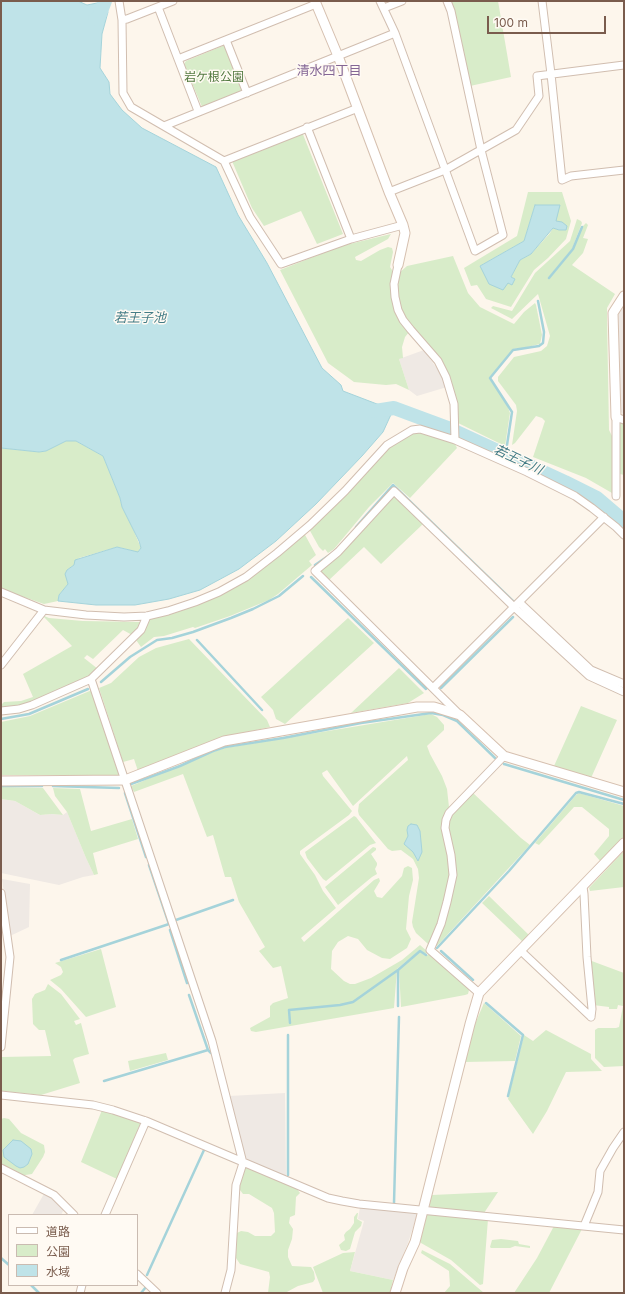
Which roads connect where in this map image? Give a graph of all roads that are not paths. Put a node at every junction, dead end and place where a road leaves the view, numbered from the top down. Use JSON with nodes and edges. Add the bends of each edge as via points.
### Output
{"nodes":[{"id":1,"x":119,"y":1,"type":"edge"},
{"id":2,"x":173,"y":1,"type":"edge"},
{"id":3,"x":380,"y":1,"type":"edge"},
{"id":4,"x":402,"y":1,"type":"edge"},
{"id":5,"x":447,"y":1,"type":"edge"},
{"id":6,"x":542,"y":1,"type":"edge"},
{"id":7,"x":316,"y":2,"type":"edge"},
{"id":8,"x":158,"y":7,"type":"junction"},
{"id":9,"x":384,"y":8,"type":"junction"},
{"id":10,"x":122,"y":20,"type":"junction"},
{"id":11,"x":395,"y":33,"type":"junction"},
{"id":12,"x":226,"y":40,"type":"junction"},
{"id":13,"x":338,"y":56,"type":"junction"},
{"id":14,"x":178,"y":59,"type":"junction"},
{"id":15,"x":624,"y":65,"type":"edge"},
{"id":16,"x":551,"y":74,"type":"junction"},
{"id":17,"x":247,"y":93,"type":"junction"},
{"id":18,"x":358,"y":108,"type":"junction"},
{"id":19,"x":198,"y":111,"type":"junction"},
{"id":20,"x":164,"y":126,"type":"junction"},
{"id":21,"x":307,"y":127,"type":"junction"},
{"id":22,"x":481,"y":150,"type":"junction"},
{"id":23,"x":224,"y":161,"type":"junction"},
{"id":24,"x":445,"y":170,"type":"junction"},
{"id":25,"x":624,"y":170,"type":"edge"},
{"id":26,"x":389,"y":192,"type":"junction"},
{"id":27,"x":403,"y":225,"type":"junction"},
{"id":28,"x":351,"y":239,"type":"junction"},
{"id":29,"x":398,"y":266,"type":"joint"},
{"id":30,"x":624,"y":296,"type":"edge"},
{"id":31,"x":620,"y":418,"type":"edge"},
{"id":32,"x":455,"y":440,"type":"junction"},
{"id":33,"x":616,"y":475,"type":"junction"},
{"id":34,"x":624,"y":478,"type":"edge"},
{"id":35,"x":616,"y":496,"type":"dead end"},
{"id":36,"x":604,"y":517,"type":"junction"},
{"id":37,"x":624,"y":535,"type":"edge"},
{"id":38,"x":1,"y":592,"type":"edge"},
{"id":39,"x":517,"y":605,"type":"junction"},
{"id":40,"x":44,"y":610,"type":"junction"},
{"id":41,"x":147,"y":616,"type":"junction"},
{"id":42,"x":1,"y":664,"type":"edge"},
{"id":43,"x":91,"y":679,"type":"junction"},
{"id":44,"x":624,"y":684,"type":"edge"},
{"id":45,"x":433,"y":688,"type":"junction"},
{"id":46,"x":624,"y":692,"type":"edge"},
{"id":47,"x":1,"y":711,"type":"edge"},
{"id":48,"x":460,"y":715,"type":"junction"},
{"id":49,"x":504,"y":756,"type":"junction"},
{"id":50,"x":125,"y":780,"type":"junction"},
{"id":51,"x":1,"y":781,"type":"edge"},
{"id":52,"x":624,"y":792,"type":"edge"},
{"id":53,"x":624,"y":843,"type":"edge"},
{"id":54,"x":583,"y":887,"type":"junction"},
{"id":55,"x":1,"y":893,"type":"edge"},
{"id":56,"x":521,"y":951,"type":"junction"},
{"id":57,"x":479,"y":994,"type":"junction"},
{"id":58,"x":1,"y":1046,"type":"edge"},
{"id":59,"x":1,"y":1095,"type":"edge"},
{"id":60,"x":146,"y":1121,"type":"junction"},
{"id":61,"x":624,"y":1132,"type":"edge"},
{"id":62,"x":244,"y":1163,"type":"junction"},
{"id":63,"x":1,"y":1168,"type":"edge"},
{"id":64,"x":423,"y":1210,"type":"junction"},
{"id":65,"x":73,"y":1214,"type":"edge"},
{"id":66,"x":104,"y":1214,"type":"edge"},
{"id":67,"x":584,"y":1226,"type":"junction"},
{"id":68,"x":624,"y":1230,"type":"edge"},
{"id":69,"x":138,"y":1275,"type":"edge"},
{"id":70,"x":158,"y":1293,"type":"edge"},
{"id":71,"x":225,"y":1293,"type":"edge"},
{"id":72,"x":395,"y":1293,"type":"edge"}],
"edges":[{"from":1,"to":10,"type":"street"},
{"from":2,"to":8,"type":"street"},
{"from":3,"to":9,"type":"street"},
{"from":4,"to":9,"type":"street"},
{"from":5,"to":22,"type":"street"},
{"from":6,"to":16,"type":"street"},
{"from":7,"to":12,"type":"street"},
{"from":7,"to":13,"type":"street"},
{"from":8,"to":10,"type":"street","via":[[128,20]]},
{"from":8,"to":14,"type":"street"},
{"from":9,"to":11,"type":"street"},
{"from":10,"to":20,"type":"street","via":[[123,93],[131,106]]},
{"from":11,"to":13,"type":"street"},
{"from":11,"to":24,"type":"street"},
{"from":12,"to":14,"type":"street"},
{"from":12,"to":17,"type":"street"},
{"from":13,"to":17,"type":"street"},
{"from":13,"to":18,"type":"street"},
{"from":14,"to":19,"type":"street"},
{"from":15,"to":16,"type":"street"},
{"from":16,"to":22,"type":"street","via":[[537,76],[538,96],[516,130]]},
{"from":16,"to":25,"type":"street","via":[[562,180],[571,176]]},
{"from":17,"to":19,"type":"street"},
{"from":18,"to":21,"type":"street"},
{"from":18,"to":26,"type":"street"},
{"from":19,"to":20,"type":"street"},
{"from":20,"to":23,"type":"street"},
{"from":21,"to":23,"type":"street"},
{"from":21,"to":28,"type":"street"},
{"from":22,"to":24,"type":"street"},
{"from":22,"to":24,"type":"street","via":[[503,235],[475,251]]},
{"from":23,"to":28,"type":"street","via":[[250,217],[281,264]]},
{"from":24,"to":26,"type":"street"},
{"from":26,"to":27,"type":"street"},
{"from":27,"to":28,"type":"street"},
{"from":27,"to":29,"type":"street","via":[[405,233]]},
{"from":29,"to":32,"type":"street","via":[[394,284],[398,310],[403,320],[438,361],[446,377],[454,404]]},
{"from":30,"to":31,"type":"street","via":[[613,313]]},
{"from":31,"to":33,"type":"street"},
{"from":32,"to":36,"type":"street","via":[[575,496]]},
{"from":32,"to":41,"type":"street","via":[[420,429],[405,433],[387,445],[310,525],[246,577],[195,602]]},
{"from":33,"to":34,"type":"street"},
{"from":33,"to":35,"type":"street"},
{"from":36,"to":37,"type":"street"},
{"from":36,"to":39,"type":"street"},
{"from":38,"to":40,"type":"street"},
{"from":39,"to":44,"type":"street","via":[[591,670]]},
{"from":39,"to":45,"type":"street"},
{"from":39,"to":45,"type":"street","via":[[394,491],[338,552],[315,571]]},
{"from":39,"to":46,"type":"street","via":[[589,676]]},
{"from":40,"to":41,"type":"street","via":[[86,615]]},
{"from":40,"to":42,"type":"street"},
{"from":41,"to":43,"type":"street","via":[[141,630]]},
{"from":43,"to":47,"type":"street","via":[[32,705]]},
{"from":43,"to":50,"type":"street"},
{"from":45,"to":48,"type":"street"},
{"from":48,"to":49,"type":"street"},
{"from":48,"to":50,"type":"street","via":[[434,708],[417,707],[224,741]]},
{"from":49,"to":52,"type":"street"},
{"from":49,"to":57,"type":"street","via":[[449,813],[446,820],[445,828],[453,875],[443,917],[430,950]]},
{"from":50,"to":51,"type":"street"},
{"from":50,"to":62,"type":"street","via":[[212,1041]]},
{"from":53,"to":54,"type":"street"},
{"from":54,"to":56,"type":"street"},
{"from":54,"to":56,"type":"street","via":[[591,1017]]},
{"from":55,"to":58,"type":"street","via":[[10,957]]},
{"from":56,"to":57,"type":"street"},
{"from":57,"to":64,"type":"street"},
{"from":59,"to":60,"type":"street","via":[[93,1105]]},
{"from":60,"to":62,"type":"street"},
{"from":60,"to":66,"type":"street"},
{"from":61,"to":67,"type":"street","via":[[600,1172],[598,1192]]},
{"from":62,"to":64,"type":"street","via":[[328,1198],[359,1204]]},
{"from":62,"to":71,"type":"street","via":[[236,1185],[231,1270]]},
{"from":63,"to":65,"type":"street","via":[[54,1195]]},
{"from":64,"to":67,"type":"street"},
{"from":64,"to":72,"type":"street","via":[[415,1242]]},
{"from":67,"to":68,"type":"street"},
{"from":69,"to":70,"type":"street"}]}
